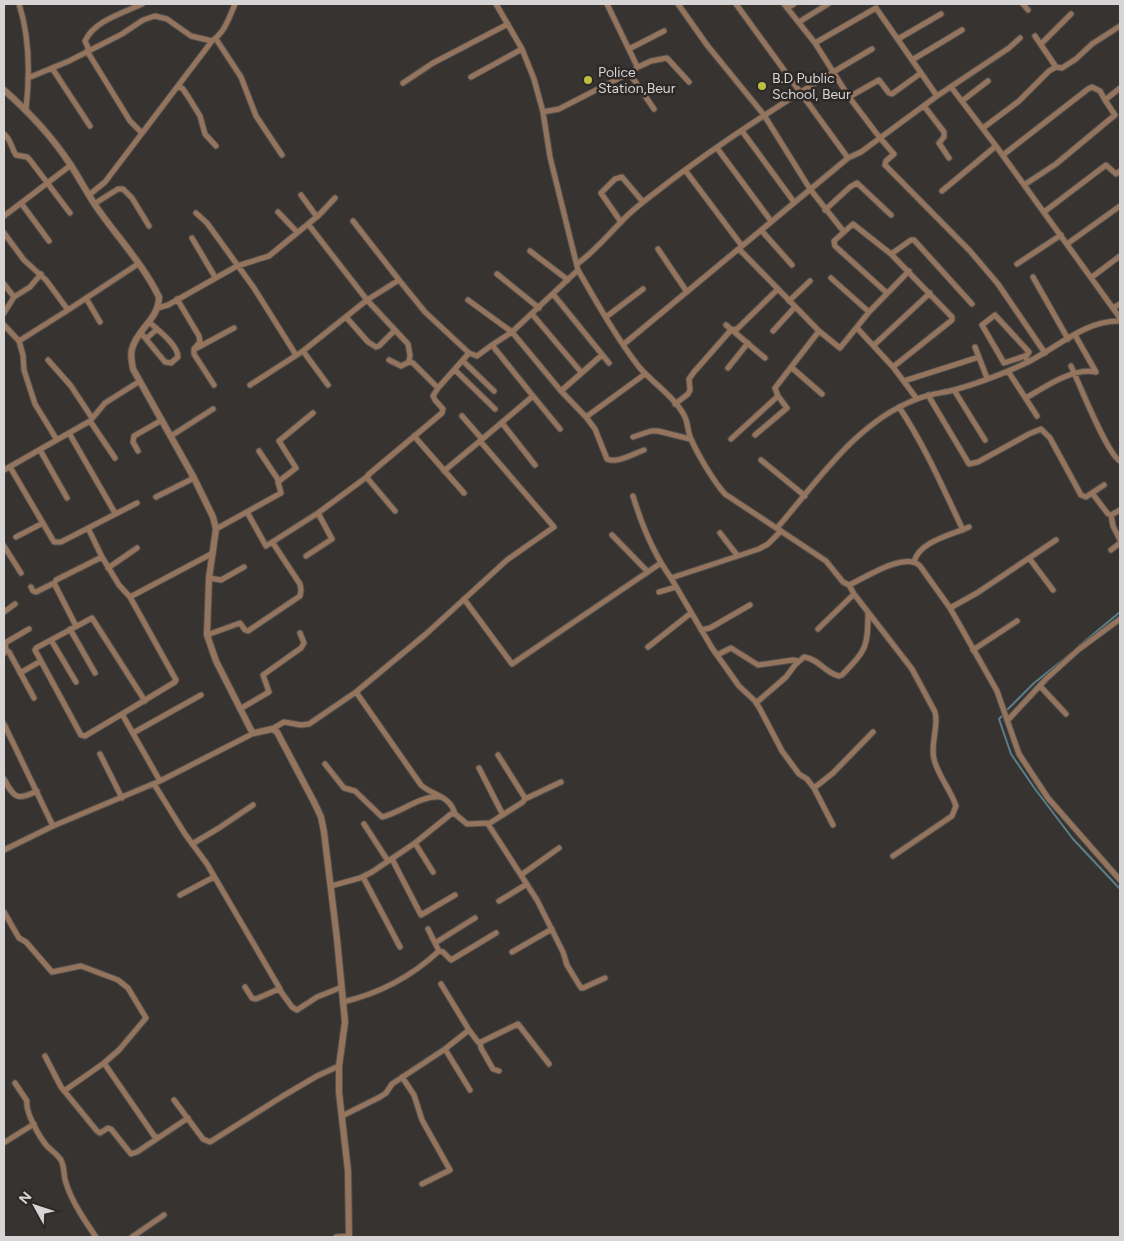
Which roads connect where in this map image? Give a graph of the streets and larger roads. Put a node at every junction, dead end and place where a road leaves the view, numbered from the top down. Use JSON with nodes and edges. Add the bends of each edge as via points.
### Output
{"nodes":[{"id":1,"x":19,"y":4,"type":"edge"},
{"id":2,"x":142,"y":4,"type":"edge"},
{"id":3,"x":234,"y":4,"type":"edge"},
{"id":4,"x":496,"y":4,"type":"edge"},
{"id":5,"x":607,"y":4,"type":"edge"},
{"id":6,"x":678,"y":4,"type":"edge"},
{"id":7,"x":736,"y":4,"type":"edge"},
{"id":8,"x":794,"y":4,"type":"edge"},
{"id":9,"x":828,"y":4,"type":"edge"},
{"id":10,"x":1023,"y":4,"type":"edge"},
{"id":11,"x":785,"y":6,"type":"edge"},
{"id":12,"x":875,"y":6,"type":"edge"},
{"id":13,"x":1028,"y":10,"type":"dead end"},
{"id":14,"x":941,"y":14,"type":"dead end"},
{"id":15,"x":1071,"y":14,"type":"dead end"},
{"id":16,"x":799,"y":22,"type":"junction"},
{"id":17,"x":508,"y":24,"type":"junction"},
{"id":18,"x":1120,"y":26,"type":"edge"},
{"id":19,"x":962,"y":30,"type":"dead end"},
{"id":20,"x":664,"y":31,"type":"dead end"},
{"id":21,"x":1036,"y":36,"type":"dead end"},
{"id":22,"x":1020,"y":38,"type":"dead end"},
{"id":23,"x":898,"y":39,"type":"junction"},
{"id":24,"x":214,"y":40,"type":"junction"},
{"id":25,"x":815,"y":43,"type":"junction"},
{"id":26,"x":1041,"y":44,"type":"junction"},
{"id":27,"x":522,"y":49,"type":"junction"},
{"id":28,"x":629,"y":49,"type":"junction"},
{"id":29,"x":872,"y":49,"type":"dead end"},
{"id":30,"x":88,"y":51,"type":"junction"},
{"id":31,"x":912,"y":60,"type":"junction"},
{"id":32,"x":1056,"y":67,"type":"junction"},
{"id":33,"x":52,"y":68,"type":"junction"},
{"id":34,"x":636,"y":68,"type":"junction"},
{"id":35,"x":833,"y":72,"type":"junction"},
{"id":36,"x":922,"y":73,"type":"junction"},
{"id":37,"x":630,"y":74,"type":"junction"},
{"id":38,"x":471,"y":77,"type":"dead end"},
{"id":39,"x":28,"y":78,"type":"junction"},
{"id":40,"x":988,"y":81,"type":"dead end"},
{"id":41,"x":689,"y":82,"type":"dead end"},
{"id":42,"x":403,"y":83,"type":"dead end"},
{"id":43,"x":178,"y":86,"type":"junction"},
{"id":44,"x":951,"y":87,"type":"junction"},
{"id":45,"x":1120,"y":88,"type":"edge"},
{"id":46,"x":4,"y":90,"type":"edge"},
{"id":47,"x":800,"y":91,"type":"junction"},
{"id":48,"x":938,"y":96,"type":"junction"},
{"id":49,"x":849,"y":97,"type":"junction"},
{"id":50,"x":1105,"y":100,"type":"junction"},
{"id":51,"x":962,"y":102,"type":"junction"},
{"id":52,"x":924,"y":106,"type":"junction"},
{"id":53,"x":26,"y":109,"type":"junction"},
{"id":54,"x":654,"y":109,"type":"dead end"},
{"id":55,"x":543,"y":112,"type":"junction"},
{"id":56,"x":764,"y":115,"type":"junction"},
{"id":57,"x":90,"y":126,"type":"dead end"},
{"id":58,"x":983,"y":128,"type":"junction"},
{"id":59,"x":742,"y":131,"type":"junction"},
{"id":60,"x":142,"y":133,"type":"junction"},
{"id":61,"x":4,"y":134,"type":"edge"},
{"id":62,"x":880,"y":138,"type":"junction"},
{"id":63,"x":216,"y":146,"type":"dead end"},
{"id":64,"x":996,"y":146,"type":"junction"},
{"id":65,"x":717,"y":148,"type":"junction"},
{"id":66,"x":282,"y":155,"type":"dead end"},
{"id":67,"x":1003,"y":155,"type":"junction"},
{"id":68,"x":848,"y":158,"type":"junction"},
{"id":69,"x":949,"y":158,"type":"dead end"},
{"id":70,"x":71,"y":165,"type":"junction"},
{"id":71,"x":685,"y":170,"type":"junction"},
{"id":72,"x":1120,"y":171,"type":"edge"},
{"id":73,"x":47,"y":183,"type":"junction"},
{"id":74,"x":1024,"y":185,"type":"junction"},
{"id":75,"x":810,"y":189,"type":"junction"},
{"id":76,"x":942,"y":191,"type":"dead end"},
{"id":77,"x":89,"y":195,"type":"junction"},
{"id":78,"x":302,"y":195,"type":"dead end"},
{"id":79,"x":335,"y":198,"type":"dead end"},
{"id":80,"x":643,"y":202,"type":"junction"},
{"id":81,"x":794,"y":202,"type":"junction"},
{"id":82,"x":21,"y":203,"type":"junction"},
{"id":83,"x":94,"y":204,"type":"junction"},
{"id":84,"x":1120,"y":206,"type":"edge"},
{"id":85,"x":825,"y":210,"type":"junction"},
{"id":86,"x":278,"y":212,"type":"dead end"},
{"id":87,"x":1044,"y":212,"type":"junction"},
{"id":88,"x":70,"y":213,"type":"dead end"},
{"id":89,"x":196,"y":213,"type":"dead end"},
{"id":90,"x":891,"y":215,"type":"dead end"},
{"id":91,"x":4,"y":216,"type":"edge"},
{"id":92,"x":317,"y":216,"type":"junction"},
{"id":93,"x":353,"y":221,"type":"dead end"},
{"id":94,"x":621,"y":222,"type":"junction"},
{"id":95,"x":771,"y":222,"type":"junction"},
{"id":96,"x":308,"y":224,"type":"junction"},
{"id":97,"x":149,"y":226,"type":"dead end"},
{"id":98,"x":760,"y":230,"type":"junction"},
{"id":99,"x":297,"y":232,"type":"junction"},
{"id":100,"x":844,"y":232,"type":"junction"},
{"id":101,"x":4,"y":233,"type":"edge"},
{"id":102,"x":1061,"y":235,"type":"junction"},
{"id":103,"x":192,"y":238,"type":"dead end"},
{"id":104,"x":49,"y":241,"type":"dead end"},
{"id":105,"x":1067,"y":244,"type":"junction"},
{"id":106,"x":740,"y":247,"type":"junction"},
{"id":107,"x":658,"y":249,"type":"dead end"},
{"id":108,"x":530,"y":251,"type":"dead end"},
{"id":109,"x":891,"y":254,"type":"junction"},
{"id":110,"x":1120,"y":256,"type":"edge"},
{"id":111,"x":138,"y":264,"type":"junction"},
{"id":112,"x":577,"y":264,"type":"junction"},
{"id":113,"x":1017,"y":264,"type":"dead end"},
{"id":114,"x":792,"y":265,"type":"dead end"},
{"id":115,"x":237,"y":266,"type":"junction"},
{"id":116,"x":578,"y":270,"type":"junction"},
{"id":117,"x":908,"y":271,"type":"junction"},
{"id":118,"x":41,"y":274,"type":"junction"},
{"id":119,"x":497,"y":274,"type":"dead end"},
{"id":120,"x":215,"y":277,"type":"junction"},
{"id":121,"x":1033,"y":277,"type":"dead end"},
{"id":122,"x":1092,"y":277,"type":"junction"},
{"id":123,"x":831,"y":278,"type":"dead end"},
{"id":124,"x":399,"y":280,"type":"junction"},
{"id":125,"x":568,"y":280,"type":"junction"},
{"id":126,"x":810,"y":281,"type":"dead end"},
{"id":127,"x":4,"y":284,"type":"edge"},
{"id":128,"x":643,"y":289,"type":"dead end"},
{"id":129,"x":778,"y":289,"type":"junction"},
{"id":130,"x":687,"y":292,"type":"junction"},
{"id":131,"x":887,"y":293,"type":"junction"},
{"id":132,"x":930,"y":293,"type":"junction"},
{"id":133,"x":553,"y":294,"type":"junction"},
{"id":134,"x":14,"y":297,"type":"junction"},
{"id":135,"x":86,"y":298,"type":"junction"},
{"id":136,"x":177,"y":299,"type":"junction"},
{"id":137,"x":367,"y":300,"type":"junction"},
{"id":138,"x":468,"y":300,"type":"dead end"},
{"id":139,"x":789,"y":301,"type":"junction"},
{"id":140,"x":972,"y":304,"type":"dead end"},
{"id":141,"x":1120,"y":304,"type":"edge"},
{"id":142,"x":795,"y":307,"type":"junction"},
{"id":143,"x":158,"y":308,"type":"junction"},
{"id":144,"x":539,"y":308,"type":"junction"},
{"id":145,"x":1113,"y":308,"type":"junction"},
{"id":146,"x":68,"y":310,"type":"junction"},
{"id":147,"x":869,"y":312,"type":"junction"},
{"id":148,"x":4,"y":313,"type":"edge"},
{"id":149,"x":532,"y":314,"type":"junction"},
{"id":150,"x":346,"y":317,"type":"junction"},
{"id":151,"x":606,"y":317,"type":"junction"},
{"id":152,"x":1120,"y":319,"type":"edge"},
{"id":153,"x":100,"y":322,"type":"dead end"},
{"id":154,"x":149,"y":322,"type":"junction"},
{"id":155,"x":4,"y":325,"type":"edge"},
{"id":156,"x":726,"y":326,"type":"dead end"},
{"id":157,"x":234,"y":328,"type":"dead end"},
{"id":158,"x":857,"y":328,"type":"junction"},
{"id":159,"x":157,"y":329,"type":"junction"},
{"id":160,"x":732,"y":330,"type":"junction"},
{"id":161,"x":394,"y":331,"type":"junction"},
{"id":162,"x":819,"y":331,"type":"junction"},
{"id":163,"x":512,"y":332,"type":"junction"},
{"id":164,"x":773,"y":332,"type":"dead end"},
{"id":165,"x":141,"y":333,"type":"junction"},
{"id":166,"x":1075,"y":335,"type":"junction"},
{"id":167,"x":146,"y":339,"type":"junction"},
{"id":168,"x":1068,"y":339,"type":"junction"},
{"id":169,"x":19,"y":342,"type":"junction"},
{"id":170,"x":624,"y":344,"type":"junction"},
{"id":171,"x":748,"y":344,"type":"junction"},
{"id":172,"x":492,"y":345,"type":"junction"},
{"id":173,"x":874,"y":345,"type":"junction"},
{"id":174,"x":975,"y":347,"type":"dead end"},
{"id":175,"x":194,"y":349,"type":"junction"},
{"id":176,"x":303,"y":351,"type":"junction"},
{"id":177,"x":470,"y":353,"type":"junction"},
{"id":178,"x":1045,"y":353,"type":"junction"},
{"id":179,"x":602,"y":354,"type":"junction"},
{"id":180,"x":296,"y":355,"type":"junction"},
{"id":181,"x":1025,"y":356,"type":"junction"},
{"id":182,"x":979,"y":357,"type":"junction"},
{"id":183,"x":765,"y":358,"type":"dead end"},
{"id":184,"x":48,"y":360,"type":"dead end"},
{"id":185,"x":389,"y":360,"type":"dead end"},
{"id":186,"x":463,"y":361,"type":"junction"},
{"id":187,"x":409,"y":362,"type":"junction"},
{"id":188,"x":1028,"y":362,"type":"junction"},
{"id":189,"x":609,"y":363,"type":"dead end"},
{"id":190,"x":1071,"y":366,"type":"dead end"},
{"id":191,"x":790,"y":367,"type":"junction"},
{"id":192,"x":893,"y":367,"type":"junction"},
{"id":193,"x":728,"y":368,"type":"dead end"},
{"id":194,"x":455,"y":370,"type":"junction"},
{"id":195,"x":581,"y":372,"type":"junction"},
{"id":196,"x":1008,"y":372,"type":"junction"},
{"id":197,"x":1074,"y":373,"type":"junction"},
{"id":198,"x":646,"y":374,"type":"junction"},
{"id":199,"x":987,"y":378,"type":"junction"},
{"id":200,"x":140,"y":381,"type":"junction"},
{"id":201,"x":904,"y":381,"type":"junction"},
{"id":202,"x":250,"y":384,"type":"dead end"},
{"id":203,"x":328,"y":384,"type":"dead end"},
{"id":204,"x":214,"y":385,"type":"dead end"},
{"id":205,"x":438,"y":388,"type":"junction"},
{"id":206,"x":954,"y":390,"type":"junction"},
{"id":207,"x":494,"y":391,"type":"dead end"},
{"id":208,"x":560,"y":391,"type":"junction"},
{"id":209,"x":822,"y":394,"type":"dead end"},
{"id":210,"x":928,"y":395,"type":"junction"},
{"id":211,"x":534,"y":396,"type":"junction"},
{"id":212,"x":778,"y":396,"type":"junction"},
{"id":213,"x":1026,"y":398,"type":"junction"},
{"id":214,"x":917,"y":399,"type":"junction"},
{"id":215,"x":675,"y":404,"type":"junction"},
{"id":216,"x":899,"y":407,"type":"junction"},
{"id":217,"x":212,"y":409,"type":"dead end"},
{"id":218,"x":496,"y":409,"type":"dead end"},
{"id":219,"x":313,"y":413,"type":"dead end"},
{"id":220,"x":462,"y":416,"type":"dead end"},
{"id":221,"x":1037,"y":416,"type":"dead end"},
{"id":222,"x":586,"y":417,"type":"junction"},
{"id":223,"x":91,"y":419,"type":"junction"},
{"id":224,"x":162,"y":420,"type":"junction"},
{"id":225,"x":502,"y":422,"type":"junction"},
{"id":226,"x":560,"y":429,"type":"dead end"},
{"id":227,"x":69,"y":433,"type":"junction"},
{"id":228,"x":756,"y":435,"type":"dead end"},
{"id":229,"x":171,"y":436,"type":"junction"},
{"id":230,"x":414,"y":436,"type":"junction"},
{"id":231,"x":633,"y":437,"type":"dead end"},
{"id":232,"x":690,"y":438,"type":"junction"},
{"id":233,"x":731,"y":439,"type":"dead end"},
{"id":234,"x":57,"y":440,"type":"junction"},
{"id":235,"x":481,"y":440,"type":"junction"},
{"id":236,"x":985,"y":440,"type":"dead end"},
{"id":237,"x":40,"y":450,"type":"junction"},
{"id":238,"x":644,"y":450,"type":"dead end"},
{"id":239,"x":259,"y":451,"type":"dead end"},
{"id":240,"x":138,"y":452,"type":"dead end"},
{"id":241,"x":115,"y":458,"type":"dead end"},
{"id":242,"x":761,"y":460,"type":"dead end"},
{"id":243,"x":1120,"y":460,"type":"edge"},
{"id":244,"x":535,"y":465,"type":"dead end"},
{"id":245,"x":10,"y":467,"type":"junction"},
{"id":246,"x":4,"y":470,"type":"edge"},
{"id":247,"x":444,"y":471,"type":"junction"},
{"id":248,"x":368,"y":476,"type":"junction"},
{"id":249,"x":194,"y":478,"type":"junction"},
{"id":250,"x":279,"y":481,"type":"junction"},
{"id":251,"x":1104,"y":485,"type":"dead end"},
{"id":252,"x":464,"y":493,"type":"dead end"},
{"id":253,"x":1092,"y":493,"type":"junction"},
{"id":254,"x":156,"y":496,"type":"dead end"},
{"id":255,"x":633,"y":496,"type":"dead end"},
{"id":256,"x":805,"y":496,"type":"junction"},
{"id":257,"x":67,"y":498,"type":"dead end"},
{"id":258,"x":137,"y":503,"type":"dead end"},
{"id":259,"x":1120,"y":510,"type":"edge"},
{"id":260,"x":395,"y":511,"type":"dead end"},
{"id":261,"x":247,"y":512,"type":"junction"},
{"id":262,"x":115,"y":513,"type":"junction"},
{"id":263,"x":318,"y":513,"type":"junction"},
{"id":264,"x":1111,"y":515,"type":"junction"},
{"id":265,"x":43,"y":523,"type":"junction"},
{"id":266,"x":969,"y":527,"type":"dead end"},
{"id":267,"x":88,"y":528,"type":"junction"},
{"id":268,"x":216,"y":529,"type":"junction"},
{"id":269,"x":779,"y":530,"type":"junction"},
{"id":270,"x":963,"y":530,"type":"junction"},
{"id":271,"x":720,"y":533,"type":"dead end"},
{"id":272,"x":612,"y":535,"type":"dead end"},
{"id":273,"x":16,"y":538,"type":"dead end"},
{"id":274,"x":1056,"y":540,"type":"dead end"},
{"id":275,"x":1120,"y":542,"type":"edge"},
{"id":276,"x":272,"y":543,"type":"junction"},
{"id":277,"x":4,"y":546,"type":"edge"},
{"id":278,"x":137,"y":548,"type":"dead end"},
{"id":279,"x":1111,"y":550,"type":"dead end"},
{"id":280,"x":213,"y":553,"type":"junction"},
{"id":281,"x":737,"y":555,"type":"junction"},
{"id":282,"x":306,"y":556,"type":"dead end"},
{"id":283,"x":102,"y":557,"type":"junction"},
{"id":284,"x":1029,"y":558,"type":"junction"},
{"id":285,"x":914,"y":562,"type":"junction"},
{"id":286,"x":661,"y":563,"type":"junction"},
{"id":287,"x":244,"y":567,"type":"dead end"},
{"id":288,"x":108,"y":568,"type":"junction"},
{"id":289,"x":648,"y":572,"type":"junction"},
{"id":290,"x":21,"y":573,"type":"dead end"},
{"id":291,"x":209,"y":578,"type":"junction"},
{"id":292,"x":671,"y":578,"type":"junction"},
{"id":293,"x":54,"y":584,"type":"junction"},
{"id":294,"x":849,"y":585,"type":"junction"},
{"id":295,"x":31,"y":587,"type":"dead end"},
{"id":296,"x":676,"y":587,"type":"junction"},
{"id":297,"x":1054,"y":590,"type":"dead end"},
{"id":298,"x":659,"y":592,"type":"dead end"},
{"id":299,"x":854,"y":594,"type":"junction"},
{"id":300,"x":130,"y":598,"type":"junction"},
{"id":301,"x":464,"y":599,"type":"junction"},
{"id":302,"x":15,"y":604,"type":"dead end"},
{"id":303,"x":750,"y":605,"type":"dead end"},
{"id":304,"x":950,"y":608,"type":"junction"},
{"id":305,"x":4,"y":612,"type":"edge"},
{"id":306,"x":691,"y":613,"type":"junction"},
{"id":307,"x":868,"y":613,"type":"junction"},
{"id":308,"x":1120,"y":619,"type":"edge"},
{"id":309,"x":1018,"y":620,"type":"dead end"},
{"id":310,"x":76,"y":626,"type":"junction"},
{"id":311,"x":29,"y":629,"type":"dead end"},
{"id":312,"x":818,"y":629,"type":"dead end"},
{"id":313,"x":70,"y":630,"type":"junction"},
{"id":314,"x":701,"y":630,"type":"junction"},
{"id":315,"x":300,"y":633,"type":"dead end"},
{"id":316,"x":207,"y":635,"type":"junction"},
{"id":317,"x":51,"y":640,"type":"junction"},
{"id":318,"x":648,"y":647,"type":"dead end"},
{"id":319,"x":973,"y":650,"type":"junction"},
{"id":320,"x":5,"y":652,"type":"edge"},
{"id":321,"x":717,"y":655,"type":"junction"},
{"id":322,"x":41,"y":661,"type":"junction"},
{"id":323,"x":798,"y":661,"type":"junction"},
{"id":324,"x":20,"y":673,"type":"junction"},
{"id":325,"x":95,"y":673,"type":"dead end"},
{"id":326,"x":76,"y":682,"type":"dead end"},
{"id":327,"x":1040,"y":686,"type":"junction"},
{"id":328,"x":356,"y":692,"type":"junction"},
{"id":329,"x":202,"y":695,"type":"dead end"},
{"id":330,"x":34,"y":698,"type":"dead end"},
{"id":331,"x":145,"y":700,"type":"junction"},
{"id":332,"x":756,"y":703,"type":"junction"},
{"id":333,"x":240,"y":709,"type":"junction"},
{"id":334,"x":122,"y":714,"type":"junction"},
{"id":335,"x":1066,"y":714,"type":"dead end"},
{"id":336,"x":1008,"y":720,"type":"junction"},
{"id":337,"x":4,"y":724,"type":"edge"},
{"id":338,"x":272,"y":729,"type":"junction"},
{"id":339,"x":872,"y":732,"type":"dead end"},
{"id":340,"x":132,"y":733,"type":"junction"},
{"id":341,"x":254,"y":733,"type":"junction"},
{"id":342,"x":100,"y":754,"type":"dead end"},
{"id":343,"x":498,"y":755,"type":"dead end"},
{"id":344,"x":325,"y":764,"type":"dead end"},
{"id":345,"x":479,"y":768,"type":"dead end"},
{"id":346,"x":4,"y":779,"type":"edge"},
{"id":347,"x":561,"y":782,"type":"dead end"},
{"id":348,"x":157,"y":783,"type":"junction"},
{"id":349,"x":814,"y":788,"type":"junction"},
{"id":350,"x":37,"y":791,"type":"junction"},
{"id":351,"x":122,"y":798,"type":"junction"},
{"id":352,"x":526,"y":799,"type":"junction"},
{"id":353,"x":253,"y":805,"type":"dead end"},
{"id":354,"x":452,"y":807,"type":"junction"},
{"id":355,"x":454,"y":814,"type":"junction"},
{"id":356,"x":504,"y":816,"type":"junction"},
{"id":357,"x":364,"y":824,"type":"dead end"},
{"id":358,"x":488,"y":824,"type":"junction"},
{"id":359,"x":833,"y":825,"type":"dead end"},
{"id":360,"x":53,"y":826,"type":"junction"},
{"id":361,"x":416,"y":843,"type":"junction"},
{"id":362,"x":192,"y":844,"type":"junction"},
{"id":363,"x":559,"y":848,"type":"dead end"},
{"id":364,"x":4,"y":850,"type":"edge"},
{"id":365,"x":893,"y":856,"type":"dead end"},
{"id":366,"x":390,"y":860,"type":"junction"},
{"id":367,"x":434,"y":872,"type":"dead end"},
{"id":368,"x":521,"y":875,"type":"junction"},
{"id":369,"x":214,"y":877,"type":"junction"},
{"id":370,"x":363,"y":877,"type":"junction"},
{"id":371,"x":1120,"y":880,"type":"edge"},
{"id":372,"x":527,"y":884,"type":"junction"},
{"id":373,"x":331,"y":886,"type":"junction"},
{"id":374,"x":180,"y":895,"type":"dead end"},
{"id":375,"x":455,"y":896,"type":"dead end"},
{"id":376,"x":499,"y":901,"type":"dead end"},
{"id":377,"x":4,"y":912,"type":"edge"},
{"id":378,"x":475,"y":918,"type":"dead end"},
{"id":379,"x":428,"y":929,"type":"dead end"},
{"id":380,"x":552,"y":929,"type":"junction"},
{"id":381,"x":496,"y":933,"type":"dead end"},
{"id":382,"x":435,"y":943,"type":"junction"},
{"id":383,"x":400,"y":948,"type":"dead end"},
{"id":384,"x":439,"y":951,"type":"junction"},
{"id":385,"x":512,"y":952,"type":"dead end"},
{"id":386,"x":606,"y":978,"type":"dead end"},
{"id":387,"x":441,"y":984,"type":"dead end"},
{"id":388,"x":245,"y":987,"type":"dead end"},
{"id":389,"x":342,"y":988,"type":"junction"},
{"id":390,"x":280,"y":989,"type":"junction"},
{"id":391,"x":343,"y":1002,"type":"junction"},
{"id":392,"x":469,"y":1030,"type":"junction"},
{"id":393,"x":480,"y":1042,"type":"junction"},
{"id":394,"x":445,"y":1049,"type":"junction"},
{"id":395,"x":45,"y":1056,"type":"dead end"},
{"id":396,"x":104,"y":1063,"type":"junction"},
{"id":397,"x":549,"y":1064,"type":"dead end"},
{"id":398,"x":339,"y":1066,"type":"junction"},
{"id":399,"x":499,"y":1071,"type":"dead end"},
{"id":400,"x":402,"y":1077,"type":"junction"},
{"id":401,"x":15,"y":1083,"type":"dead end"},
{"id":402,"x":470,"y":1090,"type":"dead end"},
{"id":403,"x":64,"y":1091,"type":"junction"},
{"id":404,"x":174,"y":1100,"type":"dead end"},
{"id":405,"x":342,"y":1116,"type":"junction"},
{"id":406,"x":188,"y":1118,"type":"junction"},
{"id":407,"x":34,"y":1124,"type":"junction"},
{"id":408,"x":156,"y":1138,"type":"junction"},
{"id":409,"x":5,"y":1142,"type":"dead end"},
{"id":410,"x":422,"y":1184,"type":"dead end"},
{"id":411,"x":164,"y":1215,"type":"dead end"},
{"id":412,"x":96,"y":1237,"type":"edge"},
{"id":413,"x":132,"y":1237,"type":"edge"},
{"id":414,"x":336,"y":1237,"type":"edge"},
{"id":415,"x":349,"y":1237,"type":"edge"}],
"edges":[{"from":1,"to":39,"type":"street","via":[[28,47]]},
{"from":2,"to":30,"type":"street","via":[[90,33],[85,41]]},
{"from":3,"to":24,"type":"street","via":[[227,24]]},
{"from":4,"to":17,"type":"street"},
{"from":5,"to":28,"type":"street"},
{"from":6,"to":56,"type":"street"},
{"from":7,"to":47,"type":"street"},
{"from":8,"to":11,"type":"street"},
{"from":9,"to":16,"type":"street"},
{"from":10,"to":13,"type":"street"},
{"from":11,"to":16,"type":"street"},
{"from":12,"to":23,"type":"street"},
{"from":12,"to":25,"type":"street"},
{"from":14,"to":23,"type":"street"},
{"from":15,"to":26,"type":"street"},
{"from":16,"to":25,"type":"street"},
{"from":17,"to":27,"type":"street"},
{"from":17,"to":42,"type":"street","via":[[433,63]]},
{"from":18,"to":32,"type":"street","via":[[1062,68]]},
{"from":19,"to":31,"type":"street"},
{"from":20,"to":28,"type":"street"},
{"from":21,"to":26,"type":"street"},
{"from":22,"to":44,"type":"street"},
{"from":23,"to":31,"type":"street"},
{"from":24,"to":30,"type":"street","via":[[191,36],[167,19],[156,16]]},
{"from":24,"to":43,"type":"street"},
{"from":24,"to":66,"type":"street","via":[[241,77],[256,116]]},
{"from":25,"to":35,"type":"street"},
{"from":26,"to":32,"type":"street"},
{"from":27,"to":38,"type":"street"},
{"from":27,"to":55,"type":"street"},
{"from":28,"to":34,"type":"street"},
{"from":29,"to":35,"type":"street"},
{"from":30,"to":33,"type":"street"},
{"from":30,"to":60,"type":"street","via":[[130,121]]},
{"from":31,"to":36,"type":"street"},
{"from":32,"to":58,"type":"street"},
{"from":33,"to":39,"type":"street"},
{"from":33,"to":57,"type":"street"},
{"from":34,"to":37,"type":"street"},
{"from":34,"to":41,"type":"street","via":[[667,58]]},
{"from":35,"to":47,"type":"street"},
{"from":35,"to":49,"type":"street"},
{"from":36,"to":48,"type":"street"},
{"from":36,"to":49,"type":"street","via":[[892,94],[879,80]]},
{"from":37,"to":54,"type":"street"},
{"from":37,"to":55,"type":"street","via":[[559,109]]},
{"from":39,"to":53,"type":"street"},
{"from":40,"to":51,"type":"street"},
{"from":43,"to":60,"type":"street"},
{"from":43,"to":63,"type":"street","via":[[200,116],[205,134]]},
{"from":44,"to":48,"type":"street"},
{"from":44,"to":51,"type":"street"},
{"from":45,"to":50,"type":"street"},
{"from":46,"to":53,"type":"street"},
{"from":47,"to":56,"type":"street"},
{"from":47,"to":68,"type":"street"},
{"from":48,"to":52,"type":"street"},
{"from":49,"to":62,"type":"street"},
{"from":50,"to":67,"type":"street","via":[[1096,88],[1088,89]]},
{"from":50,"to":74,"type":"street","via":[[1115,115],[1056,164]]},
{"from":51,"to":58,"type":"street"},
{"from":52,"to":62,"type":"street"},
{"from":52,"to":69,"type":"street","via":[[945,134],[939,145]]},
{"from":53,"to":70,"type":"street"},
{"from":55,"to":112,"type":"street","via":[[550,157]]},
{"from":56,"to":59,"type":"street"},
{"from":56,"to":75,"type":"street"},
{"from":58,"to":64,"type":"street"},
{"from":59,"to":65,"type":"street"},
{"from":59,"to":81,"type":"street"},
{"from":60,"to":77,"type":"street","via":[[105,182]]},
{"from":61,"to":73,"type":"street","via":[[16,155],[28,158]]},
{"from":62,"to":68,"type":"street"},
{"from":62,"to":178,"type":"street","via":[[894,154],[885,165],[970,251],[998,284]]},
{"from":64,"to":67,"type":"street"},
{"from":64,"to":76,"type":"street"},
{"from":65,"to":71,"type":"street"},
{"from":65,"to":95,"type":"street"},
{"from":67,"to":74,"type":"street"},
{"from":68,"to":75,"type":"street"},
{"from":70,"to":73,"type":"street"},
{"from":70,"to":77,"type":"street"},
{"from":71,"to":80,"type":"street"},
{"from":71,"to":106,"type":"street"},
{"from":72,"to":87,"type":"street","via":[[1116,174],[1106,165]]},
{"from":73,"to":82,"type":"street"},
{"from":73,"to":88,"type":"street"},
{"from":74,"to":87,"type":"street"},
{"from":75,"to":81,"type":"street"},
{"from":75,"to":85,"type":"street"},
{"from":77,"to":83,"type":"street"},
{"from":78,"to":92,"type":"street"},
{"from":79,"to":92,"type":"street"},
{"from":80,"to":94,"type":"street"},
{"from":80,"to":94,"type":"street","via":[[622,177],[602,190],[602,196]]},
{"from":81,"to":95,"type":"street"},
{"from":82,"to":91,"type":"street"},
{"from":82,"to":104,"type":"street"},
{"from":83,"to":97,"type":"street","via":[[123,189]]},
{"from":83,"to":111,"type":"street"},
{"from":84,"to":105,"type":"street"},
{"from":85,"to":90,"type":"street","via":[[857,183]]},
{"from":85,"to":100,"type":"street"},
{"from":86,"to":99,"type":"street"},
{"from":87,"to":102,"type":"street"},
{"from":89,"to":115,"type":"street","via":[[210,226]]},
{"from":92,"to":96,"type":"street"},
{"from":93,"to":124,"type":"street"},
{"from":94,"to":112,"type":"street"},
{"from":95,"to":98,"type":"street"},
{"from":96,"to":99,"type":"street"},
{"from":96,"to":137,"type":"street"},
{"from":98,"to":106,"type":"street"},
{"from":98,"to":114,"type":"street"},
{"from":99,"to":115,"type":"street","via":[[269,256]]},
{"from":100,"to":109,"type":"street","via":[[853,224]]},
{"from":100,"to":131,"type":"street","via":[[834,240],[834,246]]},
{"from":101,"to":118,"type":"street","via":[[24,260]]},
{"from":102,"to":105,"type":"street"},
{"from":102,"to":113,"type":"street"},
{"from":103,"to":120,"type":"street"},
{"from":105,"to":122,"type":"street"},
{"from":106,"to":129,"type":"street"},
{"from":106,"to":130,"type":"street"},
{"from":107,"to":130,"type":"street"},
{"from":108,"to":125,"type":"street"},
{"from":109,"to":117,"type":"street"},
{"from":109,"to":140,"type":"street","via":[[914,240]]},
{"from":110,"to":122,"type":"street"},
{"from":111,"to":135,"type":"street"},
{"from":111,"to":143,"type":"street","via":[[159,297]]},
{"from":112,"to":116,"type":"street"},
{"from":115,"to":120,"type":"street"},
{"from":115,"to":180,"type":"street"},
{"from":116,"to":125,"type":"street"},
{"from":116,"to":151,"type":"street"},
{"from":117,"to":131,"type":"street"},
{"from":117,"to":132,"type":"street"},
{"from":118,"to":134,"type":"street","via":[[30,287]]},
{"from":118,"to":146,"type":"street"},
{"from":119,"to":144,"type":"street"},
{"from":120,"to":136,"type":"street"},
{"from":121,"to":168,"type":"street"},
{"from":122,"to":145,"type":"street"},
{"from":123,"to":147,"type":"street"},
{"from":124,"to":137,"type":"street"},
{"from":124,"to":177,"type":"street","via":[[426,312]]},
{"from":125,"to":133,"type":"street"},
{"from":126,"to":139,"type":"street"},
{"from":127,"to":134,"type":"street"},
{"from":128,"to":151,"type":"street"},
{"from":129,"to":139,"type":"street"},
{"from":129,"to":160,"type":"street","via":[[737,329]]},
{"from":130,"to":170,"type":"street"},
{"from":131,"to":147,"type":"street"},
{"from":132,"to":173,"type":"street"},
{"from":132,"to":192,"type":"street","via":[[953,318]]},
{"from":133,"to":144,"type":"street"},
{"from":133,"to":179,"type":"street"},
{"from":134,"to":148,"type":"street"},
{"from":135,"to":146,"type":"street"},
{"from":135,"to":153,"type":"street"},
{"from":136,"to":143,"type":"street"},
{"from":136,"to":175,"type":"street","via":[[199,336],[200,342]]},
{"from":137,"to":150,"type":"street"},
{"from":137,"to":161,"type":"street"},
{"from":138,"to":163,"type":"street"},
{"from":139,"to":142,"type":"street"},
{"from":141,"to":145,"type":"street"},
{"from":142,"to":162,"type":"street"},
{"from":142,"to":164,"type":"street"},
{"from":143,"to":154,"type":"street"},
{"from":144,"to":149,"type":"street"},
{"from":145,"to":152,"type":"street"},
{"from":146,"to":169,"type":"street"},
{"from":147,"to":158,"type":"street"},
{"from":149,"to":163,"type":"street"},
{"from":149,"to":195,"type":"street"},
{"from":150,"to":161,"type":"street","via":[[376,347]]},
{"from":150,"to":176,"type":"street"},
{"from":151,"to":170,"type":"street"},
{"from":152,"to":166,"type":"street","via":[[1094,325]]},
{"from":154,"to":159,"type":"street"},
{"from":154,"to":165,"type":"street"},
{"from":155,"to":169,"type":"street"},
{"from":156,"to":160,"type":"street"},
{"from":157,"to":175,"type":"street"},
{"from":158,"to":162,"type":"street","via":[[840,348]]},
{"from":158,"to":173,"type":"street"},
{"from":159,"to":167,"type":"street"},
{"from":159,"to":167,"type":"street","via":[[178,352],[178,357],[165,362]]},
{"from":160,"to":171,"type":"street"},
{"from":160,"to":215,"type":"street","via":[[694,372],[689,379],[688,394]]},
{"from":161,"to":187,"type":"street","via":[[408,344]]},
{"from":162,"to":191,"type":"street"},
{"from":163,"to":172,"type":"street"},
{"from":163,"to":208,"type":"street"},
{"from":165,"to":167,"type":"street"},
{"from":165,"to":200,"type":"street","via":[[132,348],[131,359]]},
{"from":166,"to":168,"type":"street"},
{"from":166,"to":197,"type":"street","via":[[1096,372]]},
{"from":168,"to":178,"type":"street"},
{"from":169,"to":234,"type":"street","via":[[31,395]]},
{"from":170,"to":198,"type":"street"},
{"from":171,"to":183,"type":"street"},
{"from":171,"to":193,"type":"street"},
{"from":172,"to":177,"type":"street","via":[[477,356]]},
{"from":172,"to":211,"type":"street"},
{"from":173,"to":192,"type":"street"},
{"from":174,"to":182,"type":"street"},
{"from":175,"to":204,"type":"street"},
{"from":176,"to":180,"type":"street"},
{"from":176,"to":203,"type":"street"},
{"from":177,"to":186,"type":"street"},
{"from":178,"to":188,"type":"street"},
{"from":179,"to":189,"type":"street"},
{"from":179,"to":195,"type":"street"},
{"from":180,"to":202,"type":"street"},
{"from":181,"to":181,"type":"street","via":[[1004,363],[982,325],[995,315],[1028,352]]},
{"from":181,"to":188,"type":"street"},
{"from":182,"to":199,"type":"street"},
{"from":182,"to":201,"type":"street"},
{"from":184,"to":223,"type":"street","via":[[71,386]]},
{"from":185,"to":187,"type":"street","via":[[401,366]]},
{"from":186,"to":194,"type":"street"},
{"from":186,"to":207,"type":"street"},
{"from":187,"to":205,"type":"street"},
{"from":188,"to":196,"type":"street"},
{"from":190,"to":197,"type":"street"},
{"from":191,"to":209,"type":"street"},
{"from":191,"to":212,"type":"street","via":[[775,388]]},
{"from":192,"to":201,"type":"street"},
{"from":194,"to":205,"type":"street"},
{"from":194,"to":218,"type":"street"},
{"from":195,"to":208,"type":"street"},
{"from":196,"to":199,"type":"street"},
{"from":196,"to":213,"type":"street"},
{"from":197,"to":213,"type":"street"},
{"from":197,"to":243,"type":"street","via":[[1114,456]]},
{"from":198,"to":215,"type":"street"},
{"from":198,"to":222,"type":"street"},
{"from":199,"to":206,"type":"street"},
{"from":200,"to":223,"type":"street","via":[[105,403]]},
{"from":200,"to":224,"type":"street"},
{"from":201,"to":214,"type":"street"},
{"from":205,"to":230,"type":"street","via":[[434,398],[443,409],[442,413]]},
{"from":206,"to":210,"type":"street"},
{"from":206,"to":236,"type":"street"},
{"from":208,"to":222,"type":"street"},
{"from":210,"to":214,"type":"street"},
{"from":210,"to":253,"type":"street","via":[[969,464],[1041,430],[1050,438],[1079,493],[1086,497]]},
{"from":211,"to":225,"type":"street"},
{"from":211,"to":226,"type":"street"},
{"from":212,"to":228,"type":"street","via":[[787,408]]},
{"from":212,"to":233,"type":"street"},
{"from":213,"to":221,"type":"street"},
{"from":214,"to":216,"type":"street"},
{"from":215,"to":232,"type":"street","via":[[685,418]]},
{"from":216,"to":256,"type":"street","via":[[875,422],[843,451]]},
{"from":216,"to":270,"type":"street","via":[[916,432]]},
{"from":217,"to":229,"type":"street"},
{"from":219,"to":250,"type":"street","via":[[279,441],[296,468]]},
{"from":220,"to":235,"type":"street"},
{"from":222,"to":238,"type":"street","via":[[607,459],[617,460]]},
{"from":223,"to":227,"type":"street"},
{"from":223,"to":241,"type":"street"},
{"from":224,"to":229,"type":"street"},
{"from":224,"to":240,"type":"street","via":[[134,436]]},
{"from":225,"to":235,"type":"street"},
{"from":225,"to":244,"type":"street"},
{"from":227,"to":234,"type":"street"},
{"from":227,"to":262,"type":"street"},
{"from":229,"to":249,"type":"street"},
{"from":230,"to":247,"type":"street"},
{"from":230,"to":248,"type":"street"},
{"from":231,"to":232,"type":"street","via":[[658,431]]},
{"from":232,"to":269,"type":"street","via":[[717,486]]},
{"from":234,"to":237,"type":"street"},
{"from":235,"to":247,"type":"street"},
{"from":235,"to":301,"type":"street","via":[[554,527],[507,560]]},
{"from":237,"to":245,"type":"street"},
{"from":237,"to":257,"type":"street"},
{"from":239,"to":250,"type":"street"},
{"from":242,"to":256,"type":"street"},
{"from":245,"to":246,"type":"street"},
{"from":245,"to":265,"type":"street"},
{"from":247,"to":252,"type":"street"},
{"from":248,"to":260,"type":"street"},
{"from":248,"to":263,"type":"street"},
{"from":249,"to":254,"type":"street"},
{"from":249,"to":268,"type":"street"},
{"from":250,"to":261,"type":"street","via":[[280,494]]},
{"from":251,"to":253,"type":"street"},
{"from":253,"to":264,"type":"street"},
{"from":255,"to":286,"type":"street"},
{"from":256,"to":269,"type":"street"},
{"from":258,"to":262,"type":"street"},
{"from":259,"to":264,"type":"street"},
{"from":261,"to":268,"type":"street"},
{"from":261,"to":276,"type":"street","via":[[266,546]]},
{"from":262,"to":267,"type":"street"},
{"from":263,"to":276,"type":"street"},
{"from":263,"to":282,"type":"street","via":[[332,539]]},
{"from":264,"to":275,"type":"street"},
{"from":265,"to":267,"type":"street","via":[[57,543]]},
{"from":265,"to":273,"type":"street"},
{"from":266,"to":270,"type":"street"},
{"from":267,"to":283,"type":"street"},
{"from":268,"to":280,"type":"street"},
{"from":269,"to":281,"type":"street","via":[[768,544]]},
{"from":269,"to":294,"type":"street","via":[[826,561]]},
{"from":270,"to":285,"type":"street","via":[[927,546],[918,552]]},
{"from":271,"to":281,"type":"street"},
{"from":272,"to":289,"type":"street"},
{"from":274,"to":284,"type":"street"},
{"from":275,"to":279,"type":"street"},
{"from":276,"to":316,"type":"street","via":[[300,584],[300,596],[248,630],[240,623]]},
{"from":277,"to":290,"type":"street"},
{"from":278,"to":288,"type":"street"},
{"from":280,"to":291,"type":"street"},
{"from":280,"to":300,"type":"street"},
{"from":281,"to":292,"type":"street"},
{"from":283,"to":288,"type":"street"},
{"from":283,"to":293,"type":"street","via":[[56,580]]},
{"from":284,"to":297,"type":"street"},
{"from":284,"to":304,"type":"street"},
{"from":285,"to":294,"type":"street","via":[[893,564]]},
{"from":285,"to":304,"type":"street"},
{"from":286,"to":289,"type":"street"},
{"from":286,"to":292,"type":"street"},
{"from":287,"to":291,"type":"street","via":[[221,580]]},
{"from":288,"to":300,"type":"street"},
{"from":289,"to":301,"type":"street","via":[[512,664]]},
{"from":291,"to":316,"type":"street"},
{"from":292,"to":296,"type":"street"},
{"from":293,"to":295,"type":"street","via":[[36,592]]},
{"from":293,"to":310,"type":"street"},
{"from":294,"to":299,"type":"street"},
{"from":296,"to":298,"type":"street"},
{"from":296,"to":306,"type":"street"},
{"from":299,"to":307,"type":"street"},
{"from":299,"to":312,"type":"street"},
{"from":300,"to":331,"type":"street","via":[[176,680]]},
{"from":301,"to":328,"type":"street"},
{"from":302,"to":305,"type":"street"},
{"from":303,"to":314,"type":"street"},
{"from":304,"to":319,"type":"street"},
{"from":306,"to":314,"type":"street"},
{"from":306,"to":318,"type":"street"},
{"from":307,"to":323,"type":"street","via":[[866,646],[862,655],[842,675],[834,676],[810,658]]},
{"from":307,"to":365,"type":"street","via":[[912,669],[935,712],[934,760],[956,806],[952,816]]},
{"from":308,"to":327,"type":"street","via":[[1078,650]]},
{"from":309,"to":319,"type":"street"},
{"from":310,"to":313,"type":"street"},
{"from":310,"to":331,"type":"street","via":[[92,618]]},
{"from":311,"to":320,"type":"street","via":[[5,643]]},
{"from":313,"to":317,"type":"street"},
{"from":313,"to":325,"type":"street"},
{"from":314,"to":321,"type":"street"},
{"from":315,"to":333,"type":"street","via":[[303,646],[263,676],[269,692]]},
{"from":316,"to":333,"type":"street"},
{"from":317,"to":322,"type":"street","via":[[36,649]]},
{"from":317,"to":326,"type":"street"},
{"from":319,"to":336,"type":"street","via":[[997,692]]},
{"from":320,"to":324,"type":"street","via":[[9,652]]},
{"from":321,"to":323,"type":"street","via":[[731,648],[758,665]]},
{"from":321,"to":332,"type":"street"},
{"from":322,"to":324,"type":"street"},
{"from":322,"to":334,"type":"street","via":[[82,736]]},
{"from":323,"to":332,"type":"street","via":[[786,678]]},
{"from":324,"to":330,"type":"street"},
{"from":327,"to":335,"type":"street"},
{"from":327,"to":336,"type":"street"},
{"from":328,"to":338,"type":"street","via":[[309,724],[284,722]]},
{"from":328,"to":354,"type":"street","via":[[421,785],[443,796]]},
{"from":329,"to":340,"type":"street"},
{"from":331,"to":334,"type":"street"},
{"from":332,"to":349,"type":"street","via":[[782,751]]},
{"from":333,"to":341,"type":"street"},
{"from":334,"to":340,"type":"street"},
{"from":336,"to":371,"type":"street","via":[[1020,754],[1048,798]]},
{"from":337,"to":350,"type":"street"},
{"from":338,"to":341,"type":"street"},
{"from":338,"to":373,"type":"street","via":[[321,817]]},
{"from":339,"to":349,"type":"street","via":[[833,774]]},
{"from":340,"to":348,"type":"street"},
{"from":341,"to":348,"type":"street"},
{"from":342,"to":351,"type":"street"},
{"from":343,"to":352,"type":"street"},
{"from":344,"to":354,"type":"street","via":[[344,788],[355,790],[382,817],[436,797]]},
{"from":345,"to":356,"type":"street"},
{"from":346,"to":350,"type":"street","via":[[15,796],[26,797]]},
{"from":347,"to":352,"type":"street"},
{"from":348,"to":351,"type":"street"},
{"from":348,"to":362,"type":"street"},
{"from":349,"to":359,"type":"street"},
{"from":350,"to":360,"type":"street"},
{"from":351,"to":360,"type":"street"},
{"from":352,"to":356,"type":"street"},
{"from":353,"to":362,"type":"street"},
{"from":354,"to":355,"type":"street"},
{"from":355,"to":358,"type":"street","via":[[467,824]]},
{"from":355,"to":361,"type":"street"},
{"from":356,"to":358,"type":"street"},
{"from":357,"to":366,"type":"street"},
{"from":358,"to":368,"type":"street"},
{"from":360,"to":364,"type":"street"},
{"from":361,"to":366,"type":"street"},
{"from":361,"to":367,"type":"street"},
{"from":362,"to":369,"type":"street"},
{"from":363,"to":368,"type":"street"},
{"from":366,"to":370,"type":"street"},
{"from":366,"to":375,"type":"street","via":[[421,915]]},
{"from":368,"to":372,"type":"street"},
{"from":369,"to":374,"type":"street"},
{"from":369,"to":390,"type":"street"},
{"from":370,"to":373,"type":"street"},
{"from":370,"to":383,"type":"street"},
{"from":372,"to":376,"type":"street"},
{"from":372,"to":380,"type":"street"},
{"from":373,"to":389,"type":"street"},
{"from":377,"to":396,"type":"street","via":[[19,938],[52,972],[83,967],[114,978],[128,988],[146,1019]]},
{"from":378,"to":382,"type":"street"},
{"from":379,"to":382,"type":"street"},
{"from":380,"to":385,"type":"street"},
{"from":380,"to":386,"type":"street","via":[[567,966],[581,988]]},
{"from":381,"to":384,"type":"street","via":[[451,960]]},
{"from":382,"to":384,"type":"street"},
{"from":384,"to":391,"type":"street","via":[[420,968],[392,985]]},
{"from":387,"to":392,"type":"street"},
{"from":388,"to":390,"type":"street","via":[[256,999]]},
{"from":389,"to":390,"type":"street","via":[[317,997],[297,1010]]},
{"from":389,"to":391,"type":"street"},
{"from":391,"to":398,"type":"street","via":[[345,1029]]},
{"from":392,"to":393,"type":"street"},
{"from":392,"to":394,"type":"street"},
{"from":393,"to":397,"type":"street","via":[[518,1024]]},
{"from":393,"to":399,"type":"street","via":[[493,1069]]},
{"from":394,"to":400,"type":"street"},
{"from":394,"to":402,"type":"street"},
{"from":395,"to":403,"type":"street"},
{"from":396,"to":403,"type":"street"},
{"from":396,"to":408,"type":"street"},
{"from":398,"to":405,"type":"street","via":[[338,1092]]},
{"from":398,"to":406,"type":"street","via":[[283,1096],[210,1142],[205,1142]]},
{"from":400,"to":405,"type":"street","via":[[380,1097]]},
{"from":400,"to":410,"type":"street","via":[[450,1170]]},
{"from":401,"to":407,"type":"street","via":[[27,1101]]},
{"from":403,"to":408,"type":"street","via":[[97,1131],[100,1133],[111,1128],[131,1154]]},
{"from":404,"to":406,"type":"street"},
{"from":405,"to":415,"type":"street","via":[[349,1177]]},
{"from":406,"to":408,"type":"street"},
{"from":407,"to":409,"type":"street"},
{"from":407,"to":412,"type":"street","via":[[45,1144],[61,1160],[66,1183]]},
{"from":411,"to":413,"type":"street"},
{"from":414,"to":415,"type":"street"}]}
